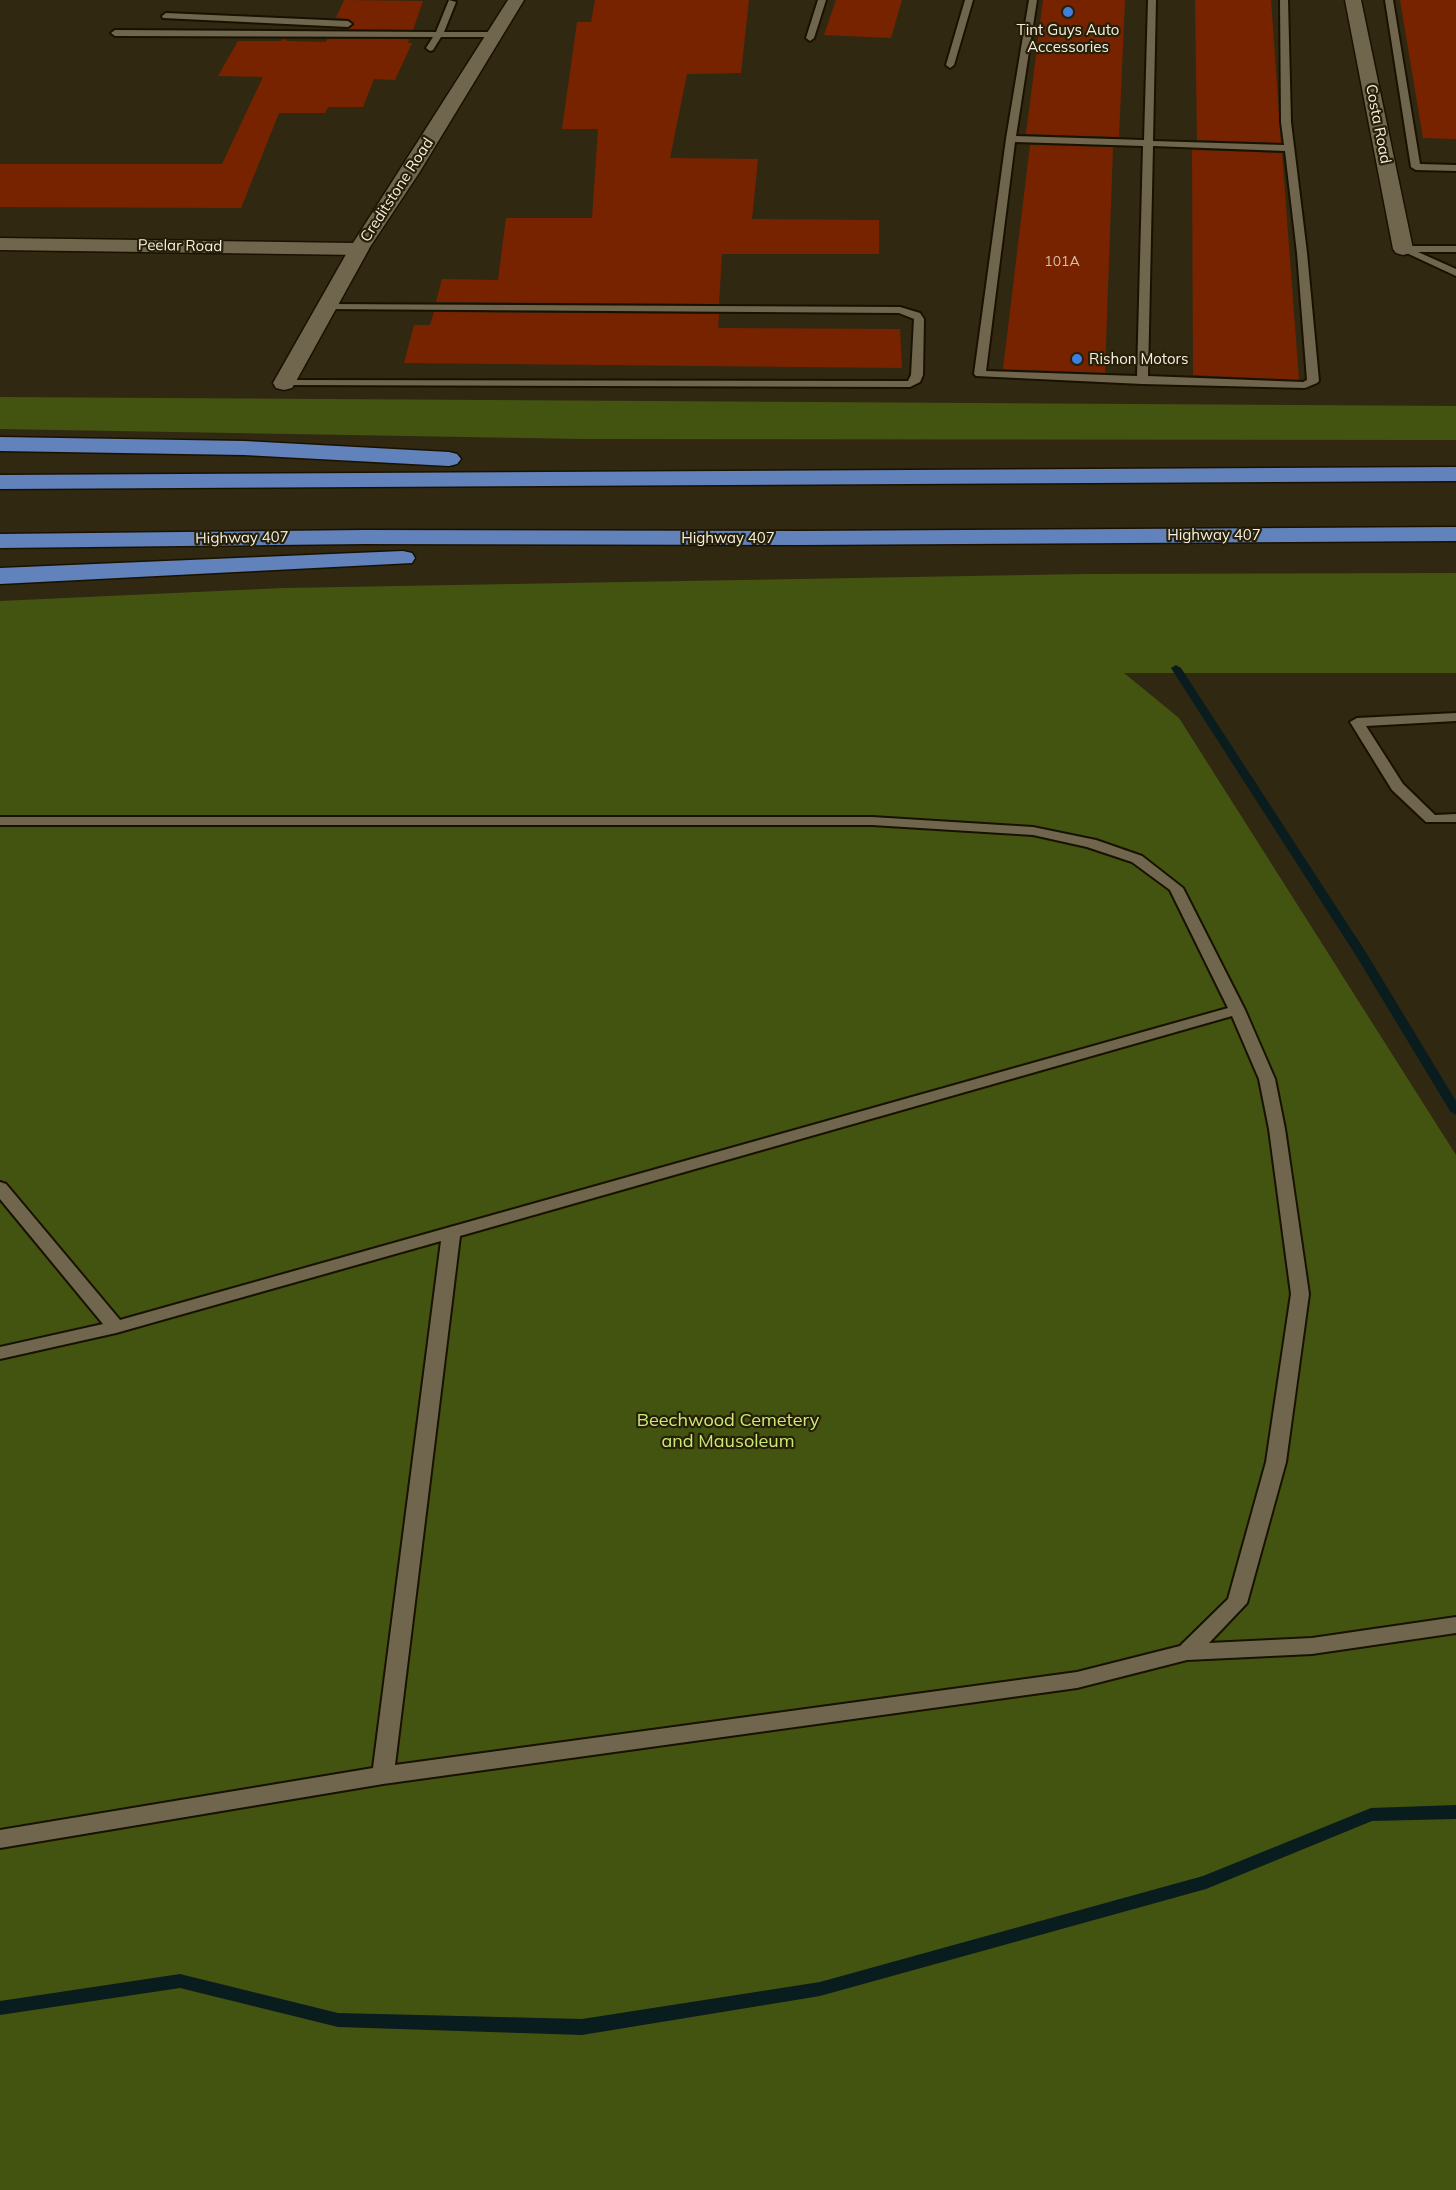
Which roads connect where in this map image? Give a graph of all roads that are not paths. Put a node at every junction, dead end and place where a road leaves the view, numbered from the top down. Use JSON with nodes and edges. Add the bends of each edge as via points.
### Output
{"nodes":[{"id":1,"x":516,"y":0,"type":"edge"},
{"id":2,"x":822,"y":0,"type":"edge"},
{"id":3,"x":969,"y":0,"type":"edge"},
{"id":4,"x":1033,"y":0,"type":"edge"},
{"id":5,"x":1152,"y":0,"type":"edge"},
{"id":6,"x":1284,"y":0,"type":"edge"},
{"id":7,"x":1353,"y":0,"type":"edge"},
{"id":8,"x":1389,"y":0,"type":"edge"},
{"id":9,"x":452,"y":2,"type":"dead end"},
{"id":10,"x":166,"y":16,"type":"dead end"},
{"id":11,"x":441,"y":30,"type":"junction"},
{"id":12,"x":496,"y":31,"type":"junction"},
{"id":13,"x":115,"y":33,"type":"dead end"},
{"id":14,"x":810,"y":38,"type":"dead end"},
{"id":15,"x":430,"y":48,"type":"dead end"},
{"id":16,"x":950,"y":66,"type":"dead end"},
{"id":17,"x":1011,"y":139,"type":"junction"},
{"id":18,"x":1148,"y":143,"type":"junction"},
{"id":19,"x":1289,"y":148,"type":"junction"},
{"id":20,"x":1456,"y":168,"type":"edge"},
{"id":21,"x":0,"y":244,"type":"edge"},
{"id":22,"x":359,"y":249,"type":"junction"},
{"id":23,"x":1403,"y":249,"type":"junction"},
{"id":24,"x":1456,"y":249,"type":"edge"},
{"id":25,"x":1456,"y":273,"type":"edge"},
{"id":26,"x":326,"y":307,"type":"junction"},
{"id":27,"x":1142,"y":381,"type":"junction"},
{"id":28,"x":284,"y":383,"type":"joint"},
{"id":29,"x":0,"y":444,"type":"edge"},
{"id":30,"x":1456,"y":474,"type":"edge"},
{"id":31,"x":907,"y":477,"type":"junction"},
{"id":32,"x":0,"y":482,"type":"edge"},
{"id":33,"x":1456,"y":534,"type":"edge"},
{"id":34,"x":800,"y":538,"type":"junction"},
{"id":35,"x":0,"y":541,"type":"edge"},
{"id":36,"x":0,"y":576,"type":"edge"},
{"id":37,"x":1456,"y":717,"type":"edge"},
{"id":38,"x":1456,"y":818,"type":"edge"},
{"id":39,"x":0,"y":821,"type":"edge"},
{"id":40,"x":1237,"y":1010,"type":"junction"},
{"id":41,"x":0,"y":1188,"type":"edge"},
{"id":42,"x":451,"y":1234,"type":"junction"},
{"id":43,"x":117,"y":1327,"type":"junction"},
{"id":44,"x":0,"y":1353,"type":"edge"},
{"id":45,"x":1456,"y":1625,"type":"edge"},
{"id":46,"x":1187,"y":1652,"type":"junction"},
{"id":47,"x":383,"y":1775,"type":"junction"},
{"id":48,"x":0,"y":1839,"type":"edge"}],
"edges":[{"from":1,"to":12,"type":"street","name":"Creditstone Road"},
{"from":2,"to":14,"type":"lane"},
{"from":3,"to":16,"type":"lane"},
{"from":4,"to":17,"type":"lane"},
{"from":5,"to":18,"type":"lane"},
{"from":6,"to":19,"type":"lane"},
{"from":7,"to":23,"type":"street","name":"Costa Road"},
{"from":8,"to":20,"type":"lane","via":[[1416,167]]},
{"from":9,"to":11,"type":"lane"},
{"from":10,"to":11,"type":"lane"},
{"from":11,"to":12,"type":"lane"},
{"from":11,"to":13,"type":"lane"},
{"from":11,"to":15,"type":"lane"},
{"from":12,"to":22,"type":"street","name":"Creditstone Road"},
{"from":17,"to":18,"type":"lane"},
{"from":17,"to":27,"type":"lane","via":[[980,374]]},
{"from":18,"to":19,"type":"lane"},
{"from":18,"to":27,"type":"lane"},
{"from":19,"to":27,"type":"lane","via":[[1313,381],[1305,385]]},
{"from":21,"to":22,"type":"street","name":"Peelar Road"},
{"from":22,"to":26,"type":"street","name":"Creditstone Road"},
{"from":23,"to":24,"type":"lane"},
{"from":23,"to":25,"type":"lane"},
{"from":26,"to":28,"type":"street","name":"Creditstone Road"},
{"from":26,"to":28,"type":"lane","via":[[900,310],[919,319],[917,375],[914,382],[900,384]]},
{"from":29,"to":31,"type":"highway","via":[[244,448]]},
{"from":30,"to":31,"type":"highway"},
{"from":31,"to":32,"type":"highway"},
{"from":33,"to":34,"type":"highway","name":"Highway 407"},
{"from":34,"to":35,"type":"highway","name":"Highway 407"},
{"from":34,"to":36,"type":"highway"},
{"from":37,"to":38,"type":"lane","via":[[1357,722],[1397,787],[1431,819]]},
{"from":39,"to":40,"type":"lane","via":[[872,821],[1033,831],[1091,843],[1137,859],[1176,888]]},
{"from":40,"to":42,"type":"lane"},
{"from":40,"to":46,"type":"lane","via":[[1267,1079],[1300,1294],[1276,1462],[1237,1603]]},
{"from":41,"to":43,"type":"lane"},
{"from":42,"to":43,"type":"lane"},
{"from":42,"to":47,"type":"lane"},
{"from":43,"to":44,"type":"lane"},
{"from":45,"to":46,"type":"lane","via":[[1312,1646]]},
{"from":46,"to":47,"type":"lane","via":[[1077,1680]]},
{"from":47,"to":48,"type":"lane"}]}
